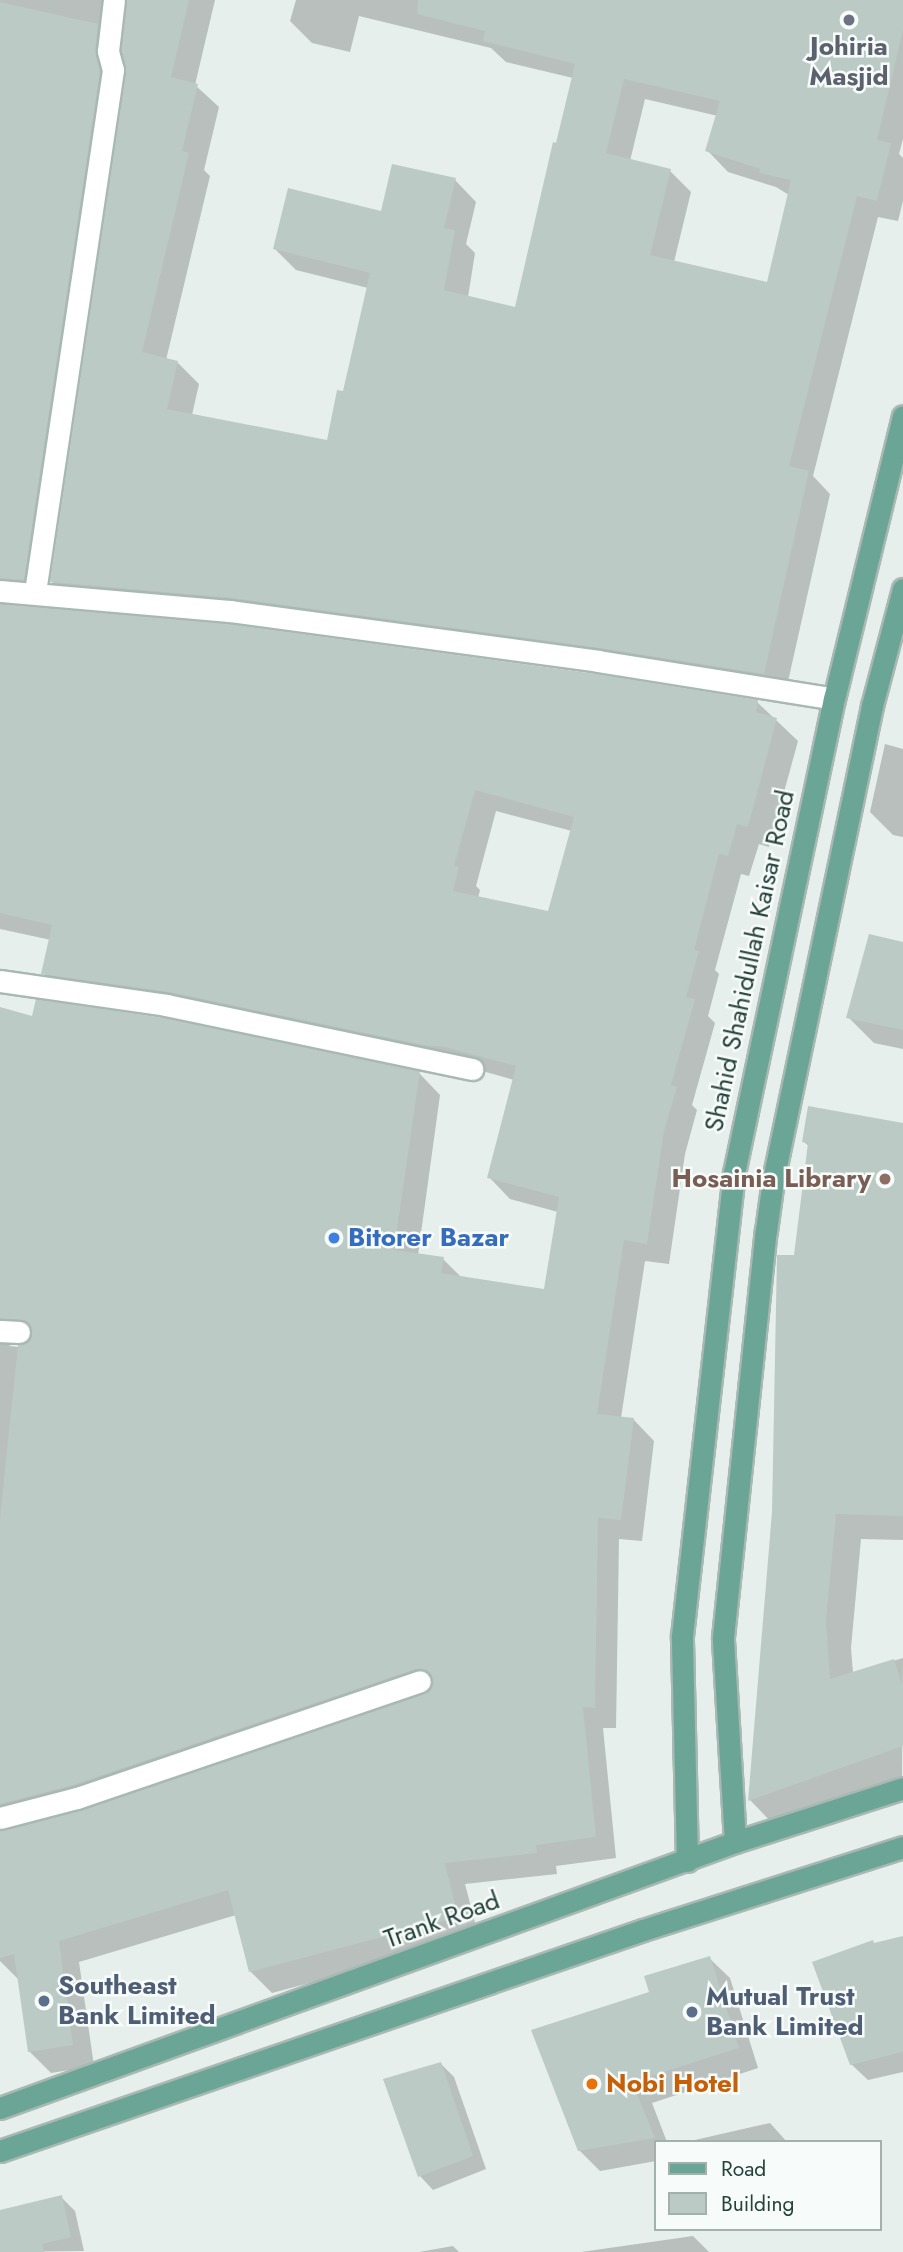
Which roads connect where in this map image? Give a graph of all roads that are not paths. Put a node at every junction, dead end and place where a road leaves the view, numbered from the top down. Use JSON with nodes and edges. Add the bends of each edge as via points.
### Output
{"nodes":[{"id":1,"x":114,"y":0,"type":"edge"},
{"id":2,"x":903,"y":416,"type":"edge"},
{"id":3,"x":903,"y":589,"type":"edge"},
{"id":4,"x":0,"y":591,"type":"edge"},
{"id":5,"x":35,"y":592,"type":"junction"},
{"id":6,"x":834,"y":699,"type":"junction"},
{"id":7,"x":0,"y":981,"type":"edge"},
{"id":8,"x":471,"y":1069,"type":"dead end"},
{"id":9,"x":420,"y":1681,"type":"dead end"},
{"id":10,"x":903,"y":1788,"type":"edge"},
{"id":11,"x":0,"y":1818,"type":"edge"},
{"id":12,"x":734,"y":1842,"type":"junction"},
{"id":13,"x":903,"y":1847,"type":"edge"},
{"id":14,"x":687,"y":1861,"type":"junction"},
{"id":15,"x":0,"y":2108,"type":"edge"},
{"id":16,"x":0,"y":2151,"type":"edge"}],
"edges":[{"from":1,"to":5,"type":"street","via":[[108,51],[113,70]]},
{"from":2,"to":6,"type":"main road","name":"Shahid Shahidullah Kaisar Road"},
{"from":3,"to":12,"type":"main road","via":[[872,706],[766,1231],[723,1637]]},
{"from":4,"to":5,"type":"street"},
{"from":5,"to":6,"type":"street","via":[[230,611],[598,661]]},
{"from":6,"to":14,"type":"main road","name":"Shahid Shahidullah Kaisar Road","via":[[726,1226],[682,1636]]},
{"from":7,"to":8,"type":"street","via":[[166,1005]]},
{"from":9,"to":11,"type":"street","via":[[77,1798]]},
{"from":10,"to":12,"type":"main road","name":"Trank Road"},
{"from":12,"to":14,"type":"main road","name":"Trank Road"},
{"from":13,"to":16,"type":"main road","via":[[643,1930]]},
{"from":14,"to":15,"type":"main road","name":"Trank Road"}]}
